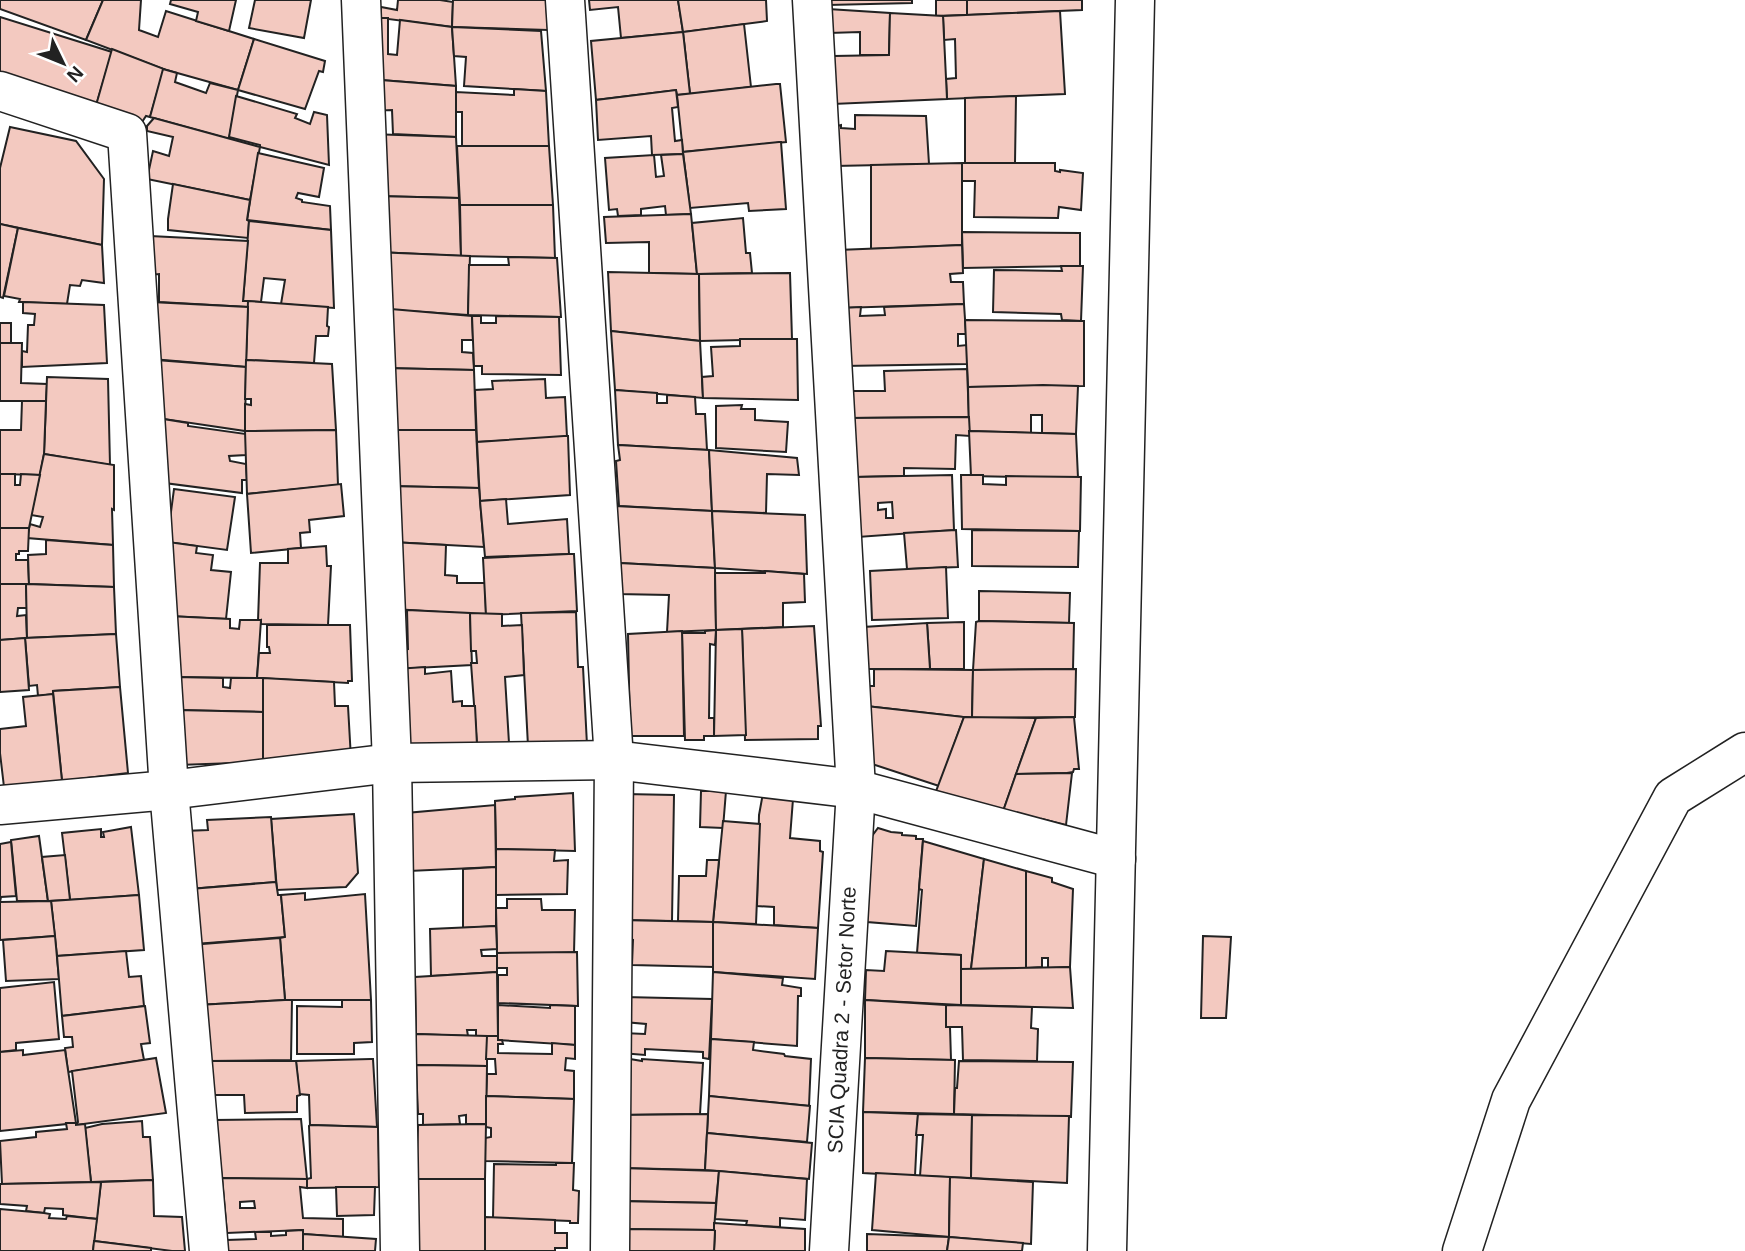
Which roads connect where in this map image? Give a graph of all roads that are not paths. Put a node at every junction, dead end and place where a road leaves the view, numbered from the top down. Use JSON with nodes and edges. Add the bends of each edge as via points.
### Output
{"nodes":[{"id":1,"x":361,"y":0,"type":"edge"},
{"id":2,"x":565,"y":0,"type":"edge"},
{"id":3,"x":812,"y":0,"type":"edge"},
{"id":4,"x":1135,"y":0,"type":"edge"},
{"id":5,"x":0,"y":91,"type":"edge"},
{"id":6,"x":1745,"y":752,"type":"edge"},
{"id":7,"x":614,"y":760,"type":"junction"},
{"id":8,"x":393,"y":763,"type":"junction"},
{"id":9,"x":856,"y":789,"type":"junction"},
{"id":10,"x":169,"y":790,"type":"junction"},
{"id":11,"x":0,"y":805,"type":"edge"},
{"id":12,"x":1116,"y":859,"type":"junction"},
{"id":13,"x":209,"y":1251,"type":"edge"},
{"id":14,"x":400,"y":1251,"type":"edge"},
{"id":15,"x":610,"y":1251,"type":"edge"},
{"id":16,"x":829,"y":1251,"type":"edge"},
{"id":17,"x":1107,"y":1251,"type":"edge"},
{"id":18,"x":1462,"y":1251,"type":"edge"}],
"edges":[{"from":1,"to":8,"type":"street"},
{"from":2,"to":7,"type":"street"},
{"from":3,"to":9,"type":"street","name":"SCIA Quadra 2 - Setor Norte"},
{"from":4,"to":12,"type":"street"},
{"from":5,"to":10,"type":"street","via":[[127,133]]},
{"from":6,"to":18,"type":"street","via":[[1673,797],[1511,1100]]},
{"from":7,"to":8,"type":"street"},
{"from":7,"to":9,"type":"street"},
{"from":7,"to":15,"type":"street"},
{"from":8,"to":10,"type":"street"},
{"from":8,"to":14,"type":"street"},
{"from":9,"to":12,"type":"street"},
{"from":9,"to":16,"type":"street","name":"SCIA Quadra 2 - Setor Norte"},
{"from":10,"to":11,"type":"street"},
{"from":10,"to":13,"type":"street"},
{"from":12,"to":17,"type":"street"}]}
